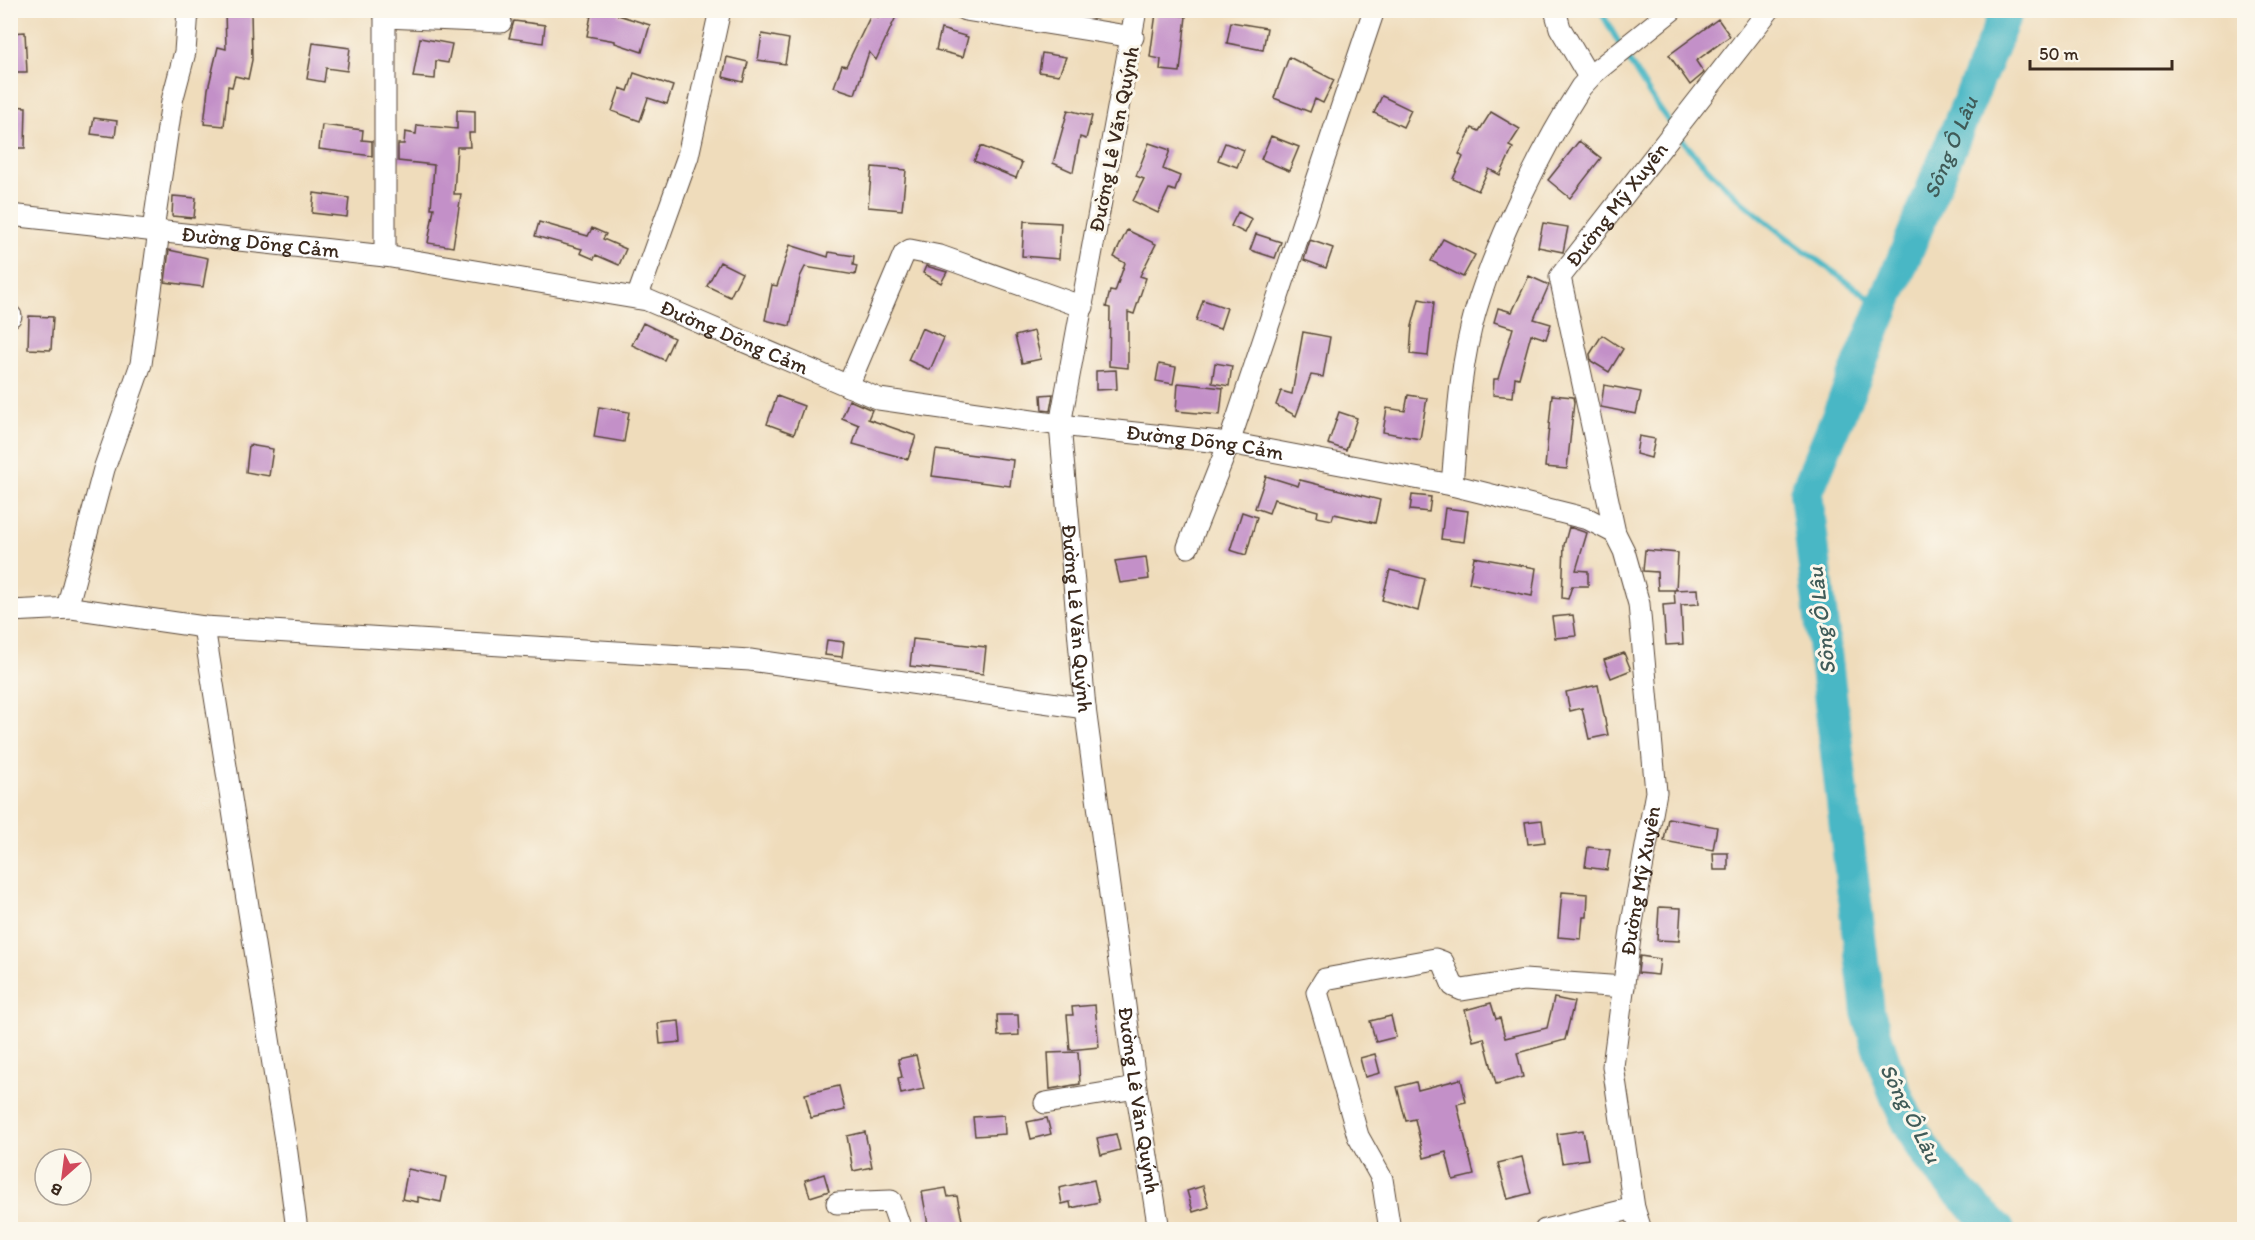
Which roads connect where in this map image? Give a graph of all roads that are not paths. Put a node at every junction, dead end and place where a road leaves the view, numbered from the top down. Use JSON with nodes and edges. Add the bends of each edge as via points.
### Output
{"nodes":[{"id":1,"x":188,"y":10,"type":"edge"},
{"id":2,"x":720,"y":10,"type":"edge"},
{"id":3,"x":965,"y":10,"type":"edge"},
{"id":4,"x":1136,"y":10,"type":"edge"},
{"id":5,"x":1374,"y":10,"type":"edge"},
{"id":6,"x":1555,"y":10,"type":"edge"},
{"id":7,"x":1672,"y":10,"type":"edge"},
{"id":8,"x":1769,"y":10,"type":"edge"},
{"id":9,"x":385,"y":14,"type":"edge"},
{"id":10,"x":501,"y":22,"type":"dead end"},
{"id":11,"x":1133,"y":37,"type":"junction"},
{"id":12,"x":1592,"y":75,"type":"junction"},
{"id":13,"x":10,"y":215,"type":"edge"},
{"id":14,"x":156,"y":230,"type":"junction"},
{"id":15,"x":385,"y":256,"type":"junction"},
{"id":16,"x":637,"y":298,"type":"junction"},
{"id":17,"x":1083,"y":307,"type":"junction"},
{"id":18,"x":848,"y":386,"type":"junction"},
{"id":19,"x":1060,"y":425,"type":"junction"},
{"id":20,"x":1229,"y":443,"type":"junction"},
{"id":21,"x":1452,"y":485,"type":"junction"},
{"id":22,"x":1615,"y":533,"type":"junction"},
{"id":23,"x":1188,"y":547,"type":"dead end"},
{"id":24,"x":67,"y":608,"type":"junction"},
{"id":25,"x":10,"y":611,"type":"edge"},
{"id":26,"x":204,"y":627,"type":"junction"},
{"id":27,"x":1085,"y":708,"type":"junction"},
{"id":28,"x":1624,"y":987,"type":"junction"},
{"id":29,"x":1136,"y":1088,"type":"junction"},
{"id":30,"x":1045,"y":1103,"type":"dead end"},
{"id":31,"x":837,"y":1203,"type":"dead end"},
{"id":32,"x":1634,"y":1208,"type":"junction"},
{"id":33,"x":297,"y":1230,"type":"edge"},
{"id":34,"x":901,"y":1230,"type":"edge"},
{"id":35,"x":1159,"y":1230,"type":"edge"},
{"id":36,"x":1390,"y":1230,"type":"edge"},
{"id":37,"x":1545,"y":1230,"type":"edge"},
{"id":38,"x":1641,"y":1230,"type":"edge"}],
"edges":[{"from":1,"to":14,"type":"street","via":[[185,52],[172,101]]},
{"from":2,"to":16,"type":"street","via":[[688,156]]},
{"from":3,"to":11,"type":"street"},
{"from":4,"to":11,"type":"street","name":"Đường Lê Văn Quýnh"},
{"from":5,"to":20,"type":"street"},
{"from":6,"to":12,"type":"street","via":[[1560,28]]},
{"from":7,"to":12,"type":"street"},
{"from":8,"to":22,"type":"street","name":"Đường Mỹ Xuyên","via":[[1560,277]]},
{"from":9,"to":10,"type":"street"},
{"from":9,"to":15,"type":"street"},
{"from":11,"to":17,"type":"street","name":"Đường Lê Văn Quýnh"},
{"from":12,"to":21,"type":"street","via":[[1568,109],[1512,221],[1474,315],[1462,373]]},
{"from":13,"to":14,"type":"street","name":"Đường Dõng Cảm"},
{"from":14,"to":15,"type":"street","name":"Đường Dõng Cảm"},
{"from":14,"to":24,"type":"street","via":[[141,364],[104,469]]},
{"from":15,"to":16,"type":"street","name":"Đường Dõng Cảm"},
{"from":16,"to":18,"type":"street","name":"Đường Dõng Cảm"},
{"from":17,"to":18,"type":"street","via":[[940,256],[910,250],[904,254]]},
{"from":17,"to":19,"type":"street","name":"Đường Lê Văn Quýnh"},
{"from":18,"to":19,"type":"street","name":"Đường Dõng Cảm","via":[[879,399]]},
{"from":19,"to":20,"type":"street","name":"Đường Dõng Cảm"},
{"from":19,"to":27,"type":"street","name":"Đường Lê Văn Quýnh"},
{"from":20,"to":21,"type":"street","name":"Đường Dõng Cảm"},
{"from":20,"to":23,"type":"street"},
{"from":21,"to":22,"type":"street","via":[[1588,519]]},
{"from":22,"to":28,"type":"street","name":"Đường Mỹ Xuyên","via":[[1639,604],[1656,792]]},
{"from":24,"to":25,"type":"street"},
{"from":24,"to":26,"type":"street"},
{"from":26,"to":27,"type":"street","via":[[750,660]]},
{"from":26,"to":33,"type":"street"},
{"from":27,"to":29,"type":"street","name":"Đường Lê Văn Quýnh"},
{"from":28,"to":32,"type":"street","name":"Đường Mỹ Xuyên","via":[[1613,1066]]},
{"from":28,"to":36,"type":"street","via":[[1524,980],[1462,990],[1453,986],[1443,962],[1435,959],[1321,982],[1317,992],[1358,1136],[1382,1179]]},
{"from":29,"to":30,"type":"street"},
{"from":29,"to":35,"type":"street","name":"Đường Lê Văn Quýnh"},
{"from":31,"to":34,"type":"street","via":[[889,1200],[894,1203]]},
{"from":32,"to":37,"type":"street"},
{"from":32,"to":38,"type":"street","name":"Đường Mỹ Xuyên"}]}
